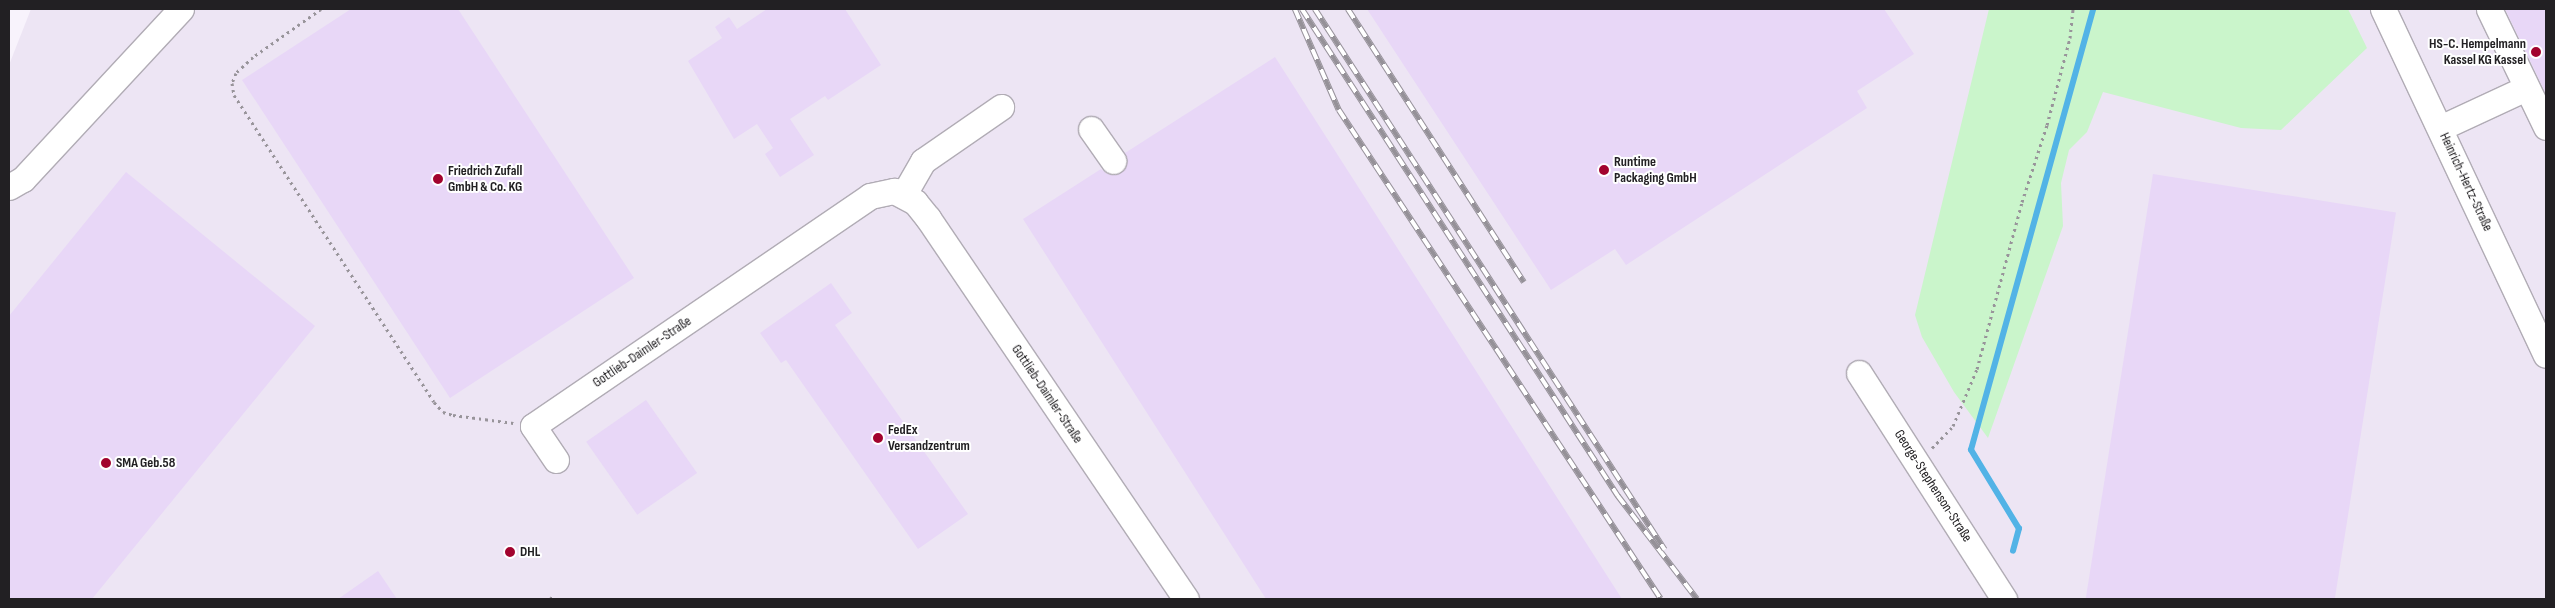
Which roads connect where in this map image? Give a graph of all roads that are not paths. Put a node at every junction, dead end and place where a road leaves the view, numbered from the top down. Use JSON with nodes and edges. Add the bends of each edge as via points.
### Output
{"nodes":[{"id":1,"x":2383,"y":9,"type":"edge"},
{"id":2,"x":2489,"y":9,"type":"edge"},
{"id":3,"x":178,"y":10,"type":"edge"},
{"id":4,"x":2526,"y":88,"type":"junction"},
{"id":5,"x":1001,"y":107,"type":"dead end"},
{"id":6,"x":2546,"y":126,"type":"edge"},
{"id":7,"x":2440,"y":128,"type":"junction"},
{"id":8,"x":1091,"y":129,"type":"dead end"},
{"id":9,"x":1113,"y":161,"type":"dead end"},
{"id":10,"x":9,"y":187,"type":"edge"},
{"id":11,"x":904,"y":194,"type":"junction"},
{"id":12,"x":2544,"y":344,"type":"edge"},
{"id":13,"x":1859,"y":373,"type":"dead end"},
{"id":14,"x":556,"y":460,"type":"dead end"},
{"id":15,"x":1186,"y":599,"type":"edge"},
{"id":16,"x":2004,"y":599,"type":"edge"}],
"edges":[{"from":1,"to":7,"type":"street","name":"Heinrich-Hertz-Straße"},
{"from":2,"to":4,"type":"street"},
{"from":3,"to":10,"type":"street","via":[[23,179]]},
{"from":4,"to":6,"type":"street"},
{"from":4,"to":7,"type":"street"},
{"from":5,"to":11,"type":"street","via":[[923,161]]},
{"from":7,"to":12,"type":"street","name":"Heinrich-Hertz-Straße"},
{"from":8,"to":9,"type":"street"},
{"from":11,"to":14,"type":"street","name":"Gottlieb-Daimler-Straße","via":[[882,192],[870,196],[533,426]]},
{"from":11,"to":15,"type":"street","name":"Gottlieb-Daimler-Straße","via":[[928,218]]},
{"from":13,"to":16,"type":"street","name":"George-Stephenson-Straße"}]}
